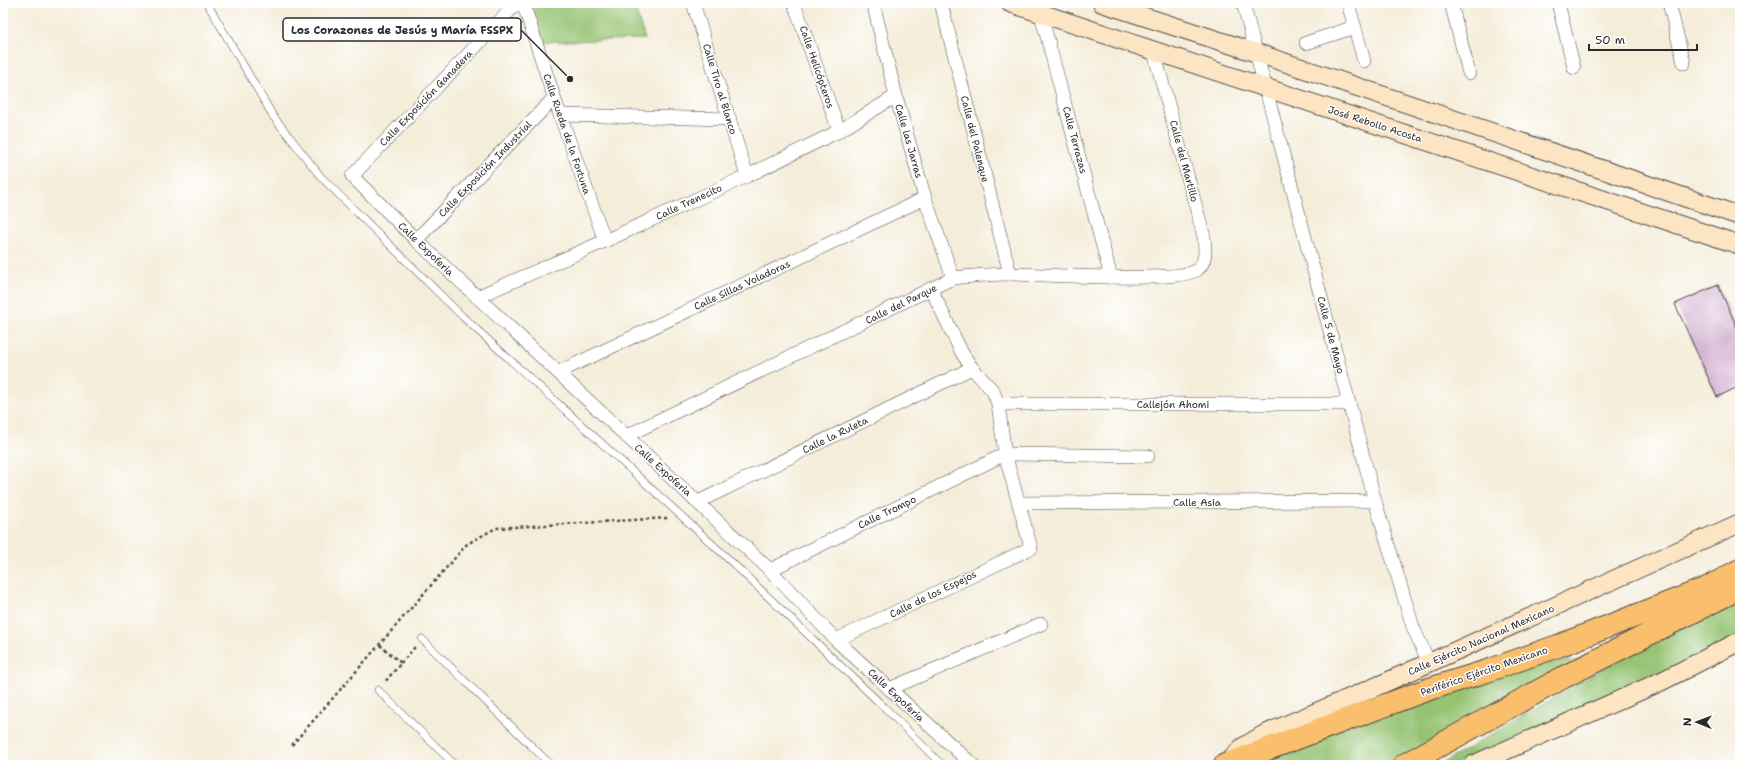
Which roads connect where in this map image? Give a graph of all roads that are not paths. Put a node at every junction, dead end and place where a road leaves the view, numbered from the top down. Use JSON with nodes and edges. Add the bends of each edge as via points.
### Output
{"nodes":[{"id":1,"x":207,"y":3,"type":"edge"},
{"id":2,"x":517,"y":3,"type":"edge"},
{"id":3,"x":523,"y":3,"type":"edge"},
{"id":4,"x":693,"y":3,"type":"edge"},
{"id":5,"x":794,"y":3,"type":"edge"},
{"id":6,"x":872,"y":3,"type":"edge"},
{"id":7,"x":941,"y":3,"type":"edge"},
{"id":8,"x":1010,"y":3,"type":"edge"},
{"id":9,"x":1102,"y":3,"type":"edge"},
{"id":10,"x":1243,"y":3,"type":"edge"},
{"id":11,"x":1348,"y":3,"type":"edge"},
{"id":12,"x":1451,"y":3,"type":"edge"},
{"id":13,"x":1558,"y":3,"type":"edge"},
{"id":14,"x":1668,"y":3,"type":"edge"},
{"id":15,"x":1039,"y":8,"type":"edge"},
{"id":16,"x":1141,"y":10,"type":"edge"},
{"id":17,"x":1355,"y":27,"type":"junction"},
{"id":18,"x":1306,"y":43,"type":"dead end"},
{"id":19,"x":1154,"y":52,"type":"junction"},
{"id":20,"x":1257,"y":53,"type":"junction"},
{"id":21,"x":1364,"y":61,"type":"dead end"},
{"id":22,"x":1684,"y":63,"type":"dead end"},
{"id":23,"x":1574,"y":68,"type":"dead end"},
{"id":24,"x":1469,"y":73,"type":"dead end"},
{"id":25,"x":1266,"y":88,"type":"junction"},
{"id":26,"x":896,"y":96,"type":"junction"},
{"id":27,"x":554,"y":98,"type":"junction"},
{"id":28,"x":560,"y":115,"type":"junction"},
{"id":29,"x":730,"y":119,"type":"junction"},
{"id":30,"x":839,"y":131,"type":"junction"},
{"id":31,"x":1529,"y":144,"type":"junction"},
{"id":32,"x":1520,"y":173,"type":"junction"},
{"id":33,"x":352,"y":176,"type":"joint"},
{"id":34,"x":747,"y":176,"type":"junction"},
{"id":35,"x":925,"y":198,"type":"junction"},
{"id":36,"x":1740,"y":216,"type":"edge"},
{"id":37,"x":416,"y":240,"type":"junction"},
{"id":38,"x":605,"y":241,"type":"junction"},
{"id":39,"x":1740,"y":245,"type":"edge"},
{"id":40,"x":1198,"y":270,"type":"joint"},
{"id":41,"x":1010,"y":274,"type":"junction"},
{"id":42,"x":1111,"y":277,"type":"junction"},
{"id":43,"x":953,"y":278,"type":"junction"},
{"id":44,"x":931,"y":289,"type":"junction"},
{"id":45,"x":477,"y":297,"type":"junction"},
{"id":46,"x":972,"y":368,"type":"junction"},
{"id":47,"x":559,"y":372,"type":"junction"},
{"id":48,"x":998,"y":404,"type":"junction"},
{"id":49,"x":1349,"y":404,"type":"junction"},
{"id":50,"x":626,"y":436,"type":"junction"},
{"id":51,"x":1005,"y":454,"type":"junction"},
{"id":52,"x":1148,"y":456,"type":"dead end"},
{"id":53,"x":698,"y":502,"type":"junction"},
{"id":54,"x":1375,"y":502,"type":"junction"},
{"id":55,"x":1019,"y":503,"type":"junction"},
{"id":56,"x":1740,"y":523,"type":"edge"},
{"id":57,"x":770,"y":570,"type":"junction"},
{"id":58,"x":1740,"y":570,"type":"edge"},
{"id":59,"x":1740,"y":588,"type":"edge"},
{"id":60,"x":1710,"y":595,"type":"junction"},
{"id":61,"x":1041,"y":624,"type":"dead end"},
{"id":62,"x":422,"y":639,"type":"road end"},
{"id":63,"x":836,"y":640,"type":"junction"},
{"id":64,"x":1740,"y":641,"type":"edge"},
{"id":65,"x":1429,"y":663,"type":"junction"},
{"id":66,"x":888,"y":689,"type":"junction"},
{"id":67,"x":378,"y":690,"type":"road end"},
{"id":68,"x":455,"y":765,"type":"edge"},
{"id":69,"x":551,"y":765,"type":"edge"},
{"id":70,"x":942,"y":765,"type":"edge"},
{"id":71,"x":973,"y":765,"type":"edge"},
{"id":72,"x":1226,"y":765,"type":"edge"},
{"id":73,"x":1404,"y":765,"type":"edge"},
{"id":74,"x":1473,"y":765,"type":"edge"}],
"edges":[{"from":1,"to":70,"type":"lane","via":[[273,116],[321,177],[463,317],[683,518]]},
{"from":2,"to":33,"type":"street","name":"Calle Exposición Ganadera"},
{"from":3,"to":27,"type":"street","name":"Calle Rueda de la Fortuna"},
{"from":4,"to":29,"type":"street","name":"Calle Tiro al Blanco"},
{"from":5,"to":30,"type":"street","name":"Calle Helicópteros"},
{"from":6,"to":26,"type":"street","name":"Calle las Jarras"},
{"from":7,"to":41,"type":"street","name":"Calle del Palenque"},
{"from":8,"to":15,"type":"main road","name":"José Rebollo Acosta"},
{"from":9,"to":16,"type":"main road"},
{"from":10,"to":20,"type":"street","name":"Calle 5 de Mayo"},
{"from":11,"to":17,"type":"street"},
{"from":12,"to":24,"type":"street"},
{"from":13,"to":23,"type":"street"},
{"from":14,"to":22,"type":"street"},
{"from":15,"to":19,"type":"main road","name":"José Rebollo Acosta"},
{"from":15,"to":42,"type":"street","name":"Calle Terrazas"},
{"from":16,"to":20,"type":"main road"},
{"from":17,"to":18,"type":"street"},
{"from":17,"to":21,"type":"street"},
{"from":19,"to":25,"type":"main road","name":"José Rebollo Acosta"},
{"from":19,"to":40,"type":"street","name":"Calle del Martillo","via":[[1204,238],[1205,254]]},
{"from":20,"to":25,"type":"street","name":"Calle 5 de Mayo"},
{"from":20,"to":31,"type":"main road"},
{"from":25,"to":32,"type":"main road","name":"José Rebollo Acosta"},
{"from":25,"to":49,"type":"street","name":"Calle 5 de Mayo"},
{"from":26,"to":30,"type":"street","name":"Calle Trenecito"},
{"from":26,"to":35,"type":"street","name":"Calle las Jarras"},
{"from":27,"to":28,"type":"street","name":"Calle Rueda de la Fortuna"},
{"from":27,"to":37,"type":"street","name":"Calle Exposición Industrial"},
{"from":28,"to":29,"type":"street"},
{"from":28,"to":38,"type":"street","name":"Calle Rueda de la Fortuna"},
{"from":29,"to":34,"type":"street","name":"Calle Tiro al Blanco"},
{"from":30,"to":34,"type":"street","name":"Calle Trenecito"},
{"from":31,"to":32,"type":"main road"},
{"from":31,"to":36,"type":"main road"},
{"from":32,"to":39,"type":"main road","name":"José Rebollo Acosta"},
{"from":33,"to":37,"type":"street","name":"Calle Expoferia"},
{"from":34,"to":38,"type":"street","name":"Calle Trenecito"},
{"from":35,"to":43,"type":"street","name":"Calle las Jarras"},
{"from":35,"to":47,"type":"street","name":"Calle Sillas Voladoras"},
{"from":37,"to":45,"type":"street","name":"Calle Expoferia"},
{"from":38,"to":45,"type":"street","name":"Calle Trenecito"},
{"from":40,"to":42,"type":"street","name":"Calle del Parque","via":[[1178,276]]},
{"from":41,"to":42,"type":"street","name":"Calle del Parque"},
{"from":41,"to":43,"type":"street","name":"Calle del Parque"},
{"from":43,"to":44,"type":"street","name":"Calle del Parque"},
{"from":44,"to":46,"type":"street","via":[[943,317]]},
{"from":44,"to":50,"type":"street","name":"Calle del Parque"},
{"from":45,"to":47,"type":"street","name":"Calle Expoferia"},
{"from":46,"to":48,"type":"street","via":[[993,391]]},
{"from":46,"to":53,"type":"street","name":"Calle la Ruleta"},
{"from":47,"to":50,"type":"street","name":"Calle Expoferia"},
{"from":48,"to":49,"type":"street","name":"Callejón Ahomi"},
{"from":48,"to":51,"type":"street"},
{"from":49,"to":54,"type":"street","name":"Calle 5 de Mayo"},
{"from":50,"to":53,"type":"street","name":"Calle Expoferia"},
{"from":51,"to":52,"type":"street"},
{"from":51,"to":55,"type":"street"},
{"from":51,"to":57,"type":"street","name":"Calle Trompo"},
{"from":53,"to":57,"type":"street","name":"Calle Expoferia"},
{"from":54,"to":55,"type":"street","name":"Calle Asia"},
{"from":54,"to":65,"type":"street","name":"Calle 5 de Mayo","via":[[1413,627]]},
{"from":55,"to":63,"type":"street","name":"Calle de los Espejos","via":[[1030,548]]},
{"from":56,"to":65,"type":"main road","name":"Calle Ejército Nacional Mexicano"},
{"from":57,"to":63,"type":"street","name":"Calle Expoferia"},
{"from":58,"to":60,"type":"highway","name":"Periférico Ejército Mexicano"},
{"from":59,"to":60,"type":"highway","name":"Periférico Ejército Mexicano"},
{"from":60,"to":72,"type":"highway","name":"Periférico Ejército Mexicano","via":[[1426,690]]},
{"from":60,"to":73,"type":"highway","name":"Periférico Ejército Mexicano"},
{"from":61,"to":66,"type":"street"},
{"from":62,"to":69,"type":"lane"},
{"from":63,"to":66,"type":"street","name":"Calle Expoferia"},
{"from":64,"to":74,"type":"main road","via":[[1662,681]]},
{"from":65,"to":72,"type":"main road","name":"Calle Ejército Nacional Mexicano","via":[[1263,735],[1243,747]]},
{"from":66,"to":71,"type":"street","name":"Calle Expoferia"},
{"from":67,"to":68,"type":"lane"}]}
